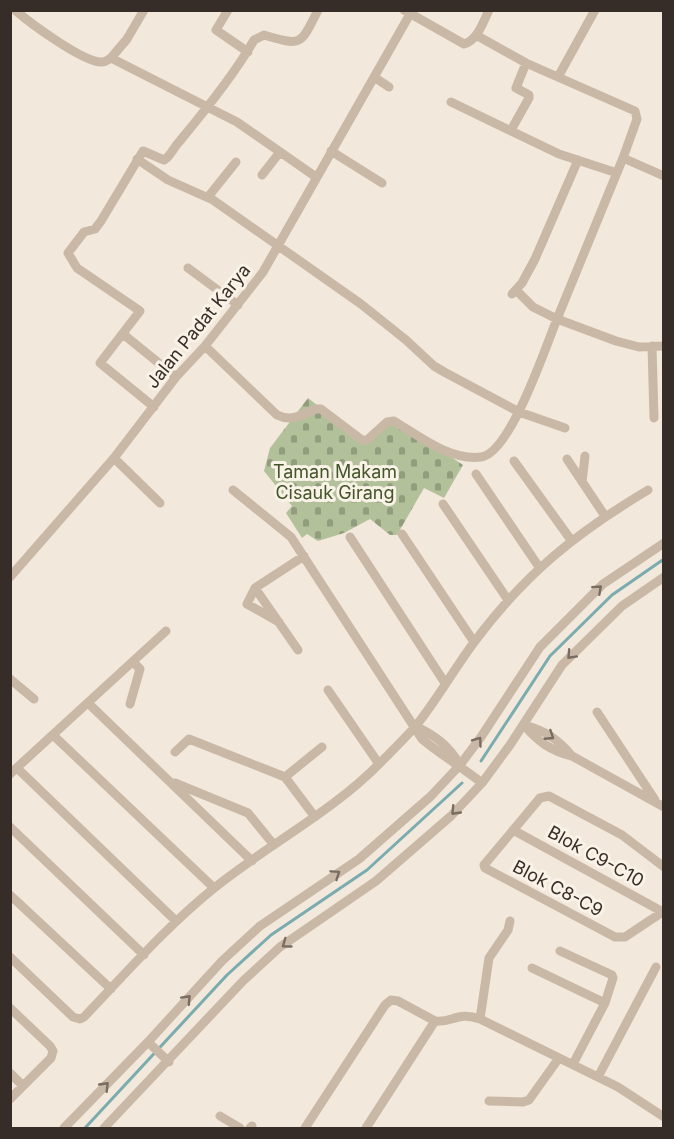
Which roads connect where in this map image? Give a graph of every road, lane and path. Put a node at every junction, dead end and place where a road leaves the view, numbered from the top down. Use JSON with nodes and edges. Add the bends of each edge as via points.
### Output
{"nodes":[{"id":1,"x":15,"y":10,"type":"edge"},
{"id":2,"x":144,"y":10,"type":"edge"},
{"id":3,"x":228,"y":10,"type":"edge"},
{"id":4,"x":489,"y":10,"type":"edge"},
{"id":5,"x":595,"y":10,"type":"edge"},
{"id":6,"x":316,"y":11,"type":"edge"},
{"id":7,"x":407,"y":13,"type":"edge"},
{"id":8,"x":476,"y":35,"type":"junction"},
{"id":9,"x":248,"y":52,"type":"junction"},
{"id":10,"x":111,"y":58,"type":"junction"},
{"id":11,"x":526,"y":63,"type":"junction"},
{"id":12,"x":374,"y":77,"type":"junction"},
{"id":13,"x":558,"y":77,"type":"junction"},
{"id":14,"x":389,"y":87,"type":"dead end"},
{"id":15,"x":451,"y":102,"type":"dead end"},
{"id":16,"x":206,"y":108,"type":"junction"},
{"id":17,"x":511,"y":130,"type":"junction"},
{"id":18,"x":331,"y":151,"type":"junction"},
{"id":19,"x":280,"y":152,"type":"junction"},
{"id":20,"x":623,"y":158,"type":"junction"},
{"id":21,"x":137,"y":159,"type":"junction"},
{"id":22,"x":578,"y":160,"type":"junction"},
{"id":23,"x":236,"y":162,"type":"dead end"},
{"id":24,"x":617,"y":173,"type":"junction"},
{"id":25,"x":262,"y":175,"type":"dead end"},
{"id":26,"x":663,"y":176,"type":"edge"},
{"id":27,"x":316,"y":177,"type":"junction"},
{"id":28,"x":382,"y":183,"type":"dead end"},
{"id":29,"x":208,"y":197,"type":"junction"},
{"id":30,"x":278,"y":247,"type":"junction"},
{"id":31,"x":188,"y":268,"type":"dead end"},
{"id":32,"x":238,"y":305,"type":"junction"},
{"id":33,"x":557,"y":319,"type":"junction"},
{"id":34,"x":123,"y":334,"type":"junction"},
{"id":35,"x":205,"y":346,"type":"junction"},
{"id":36,"x":652,"y":346,"type":"junction"},
{"id":37,"x":663,"y":346,"type":"edge"},
{"id":38,"x":176,"y":377,"type":"junction"},
{"id":39,"x":154,"y":407,"type":"junction"},
{"id":40,"x":519,"y":412,"type":"junction"},
{"id":41,"x":654,"y":418,"type":"dead end"},
{"id":42,"x":565,"y":428,"type":"dead end"},
{"id":43,"x":585,"y":456,"type":"dead end"},
{"id":44,"x":114,"y":458,"type":"junction"},
{"id":45,"x":567,"y":459,"type":"dead end"},
{"id":46,"x":514,"y":461,"type":"dead end"},
{"id":47,"x":476,"y":474,"type":"dead end"},
{"id":48,"x":582,"y":482,"type":"junction"},
{"id":49,"x":233,"y":490,"type":"dead end"},
{"id":50,"x":648,"y":490,"type":"dead end"},
{"id":51,"x":160,"y":503,"type":"dead end"},
{"id":52,"x":443,"y":504,"type":"dead end"},
{"id":53,"x":605,"y":516,"type":"junction"},
{"id":54,"x":402,"y":534,"type":"dead end"},
{"id":55,"x":350,"y":537,"type":"dead end"},
{"id":56,"x":571,"y":540,"type":"junction"},
{"id":57,"x":663,"y":543,"type":"edge"},
{"id":58,"x":304,"y":556,"type":"junction"},
{"id":59,"x":539,"y":567,"type":"junction"},
{"id":60,"x":10,"y":577,"type":"edge"},
{"id":61,"x":663,"y":577,"type":"edge"},
{"id":62,"x":255,"y":588,"type":"junction"},
{"id":63,"x":508,"y":600,"type":"junction"},
{"id":64,"x":279,"y":622,"type":"junction"},
{"id":65,"x":166,"y":632,"type":"dead end"},
{"id":66,"x":474,"y":642,"type":"junction"},
{"id":67,"x":298,"y":650,"type":"dead end"},
{"id":68,"x":133,"y":662,"type":"junction"},
{"id":69,"x":10,"y":679,"type":"edge"},
{"id":70,"x":445,"y":683,"type":"junction"},
{"id":71,"x":328,"y":690,"type":"dead end"},
{"id":72,"x":34,"y":699,"type":"dead end"},
{"id":73,"x":88,"y":703,"type":"junction"},
{"id":74,"x":130,"y":704,"type":"dead end"},
{"id":75,"x":597,"y":712,"type":"dead end"},
{"id":76,"x":524,"y":724,"type":"junction"},
{"id":77,"x":415,"y":726,"type":"junction"},
{"id":78,"x":53,"y":735,"type":"junction"},
{"id":79,"x":322,"y":747,"type":"dead end"},
{"id":80,"x":175,"y":752,"type":"dead end"},
{"id":81,"x":379,"y":764,"type":"junction"},
{"id":82,"x":460,"y":765,"type":"junction"},
{"id":83,"x":14,"y":771,"type":"edge"},
{"id":84,"x":285,"y":777,"type":"junction"},
{"id":85,"x":168,"y":780,"type":"junction"},
{"id":86,"x":482,"y":783,"type":"junction"},
{"id":87,"x":660,"y":804,"type":"edge"},
{"id":88,"x":315,"y":817,"type":"junction"},
{"id":89,"x":10,"y":827,"type":"edge"},
{"id":90,"x":513,"y":830,"type":"junction"},
{"id":91,"x":274,"y":845,"type":"junction"},
{"id":92,"x":252,"y":861,"type":"junction"},
{"id":93,"x":663,"y":867,"type":"edge"},
{"id":94,"x":214,"y":888,"type":"junction"},
{"id":95,"x":10,"y":895,"type":"edge"},
{"id":96,"x":663,"y":911,"type":"edge"},
{"id":97,"x":176,"y":921,"type":"junction"},
{"id":98,"x":510,"y":921,"type":"dead end"},
{"id":99,"x":560,"y":951,"type":"dead end"},
{"id":100,"x":144,"y":955,"type":"junction"},
{"id":101,"x":10,"y":957,"type":"edge"},
{"id":102,"x":656,"y":967,"type":"dead end"},
{"id":103,"x":532,"y":968,"type":"dead end"},
{"id":104,"x":111,"y":989,"type":"junction"},
{"id":105,"x":605,"y":1003,"type":"junction"},
{"id":106,"x":10,"y":1008,"type":"edge"},
{"id":107,"x":480,"y":1019,"type":"junction"},
{"id":108,"x":435,"y":1021,"type":"junction"},
{"id":109,"x":148,"y":1042,"type":"junction"},
{"id":110,"x":559,"y":1058,"type":"junction"},
{"id":111,"x":169,"y":1062,"type":"junction"},
{"id":112,"x":573,"y":1064,"type":"junction"},
{"id":113,"x":10,"y":1073,"type":"edge"},
{"id":114,"x":598,"y":1077,"type":"junction"},
{"id":115,"x":24,"y":1086,"type":"junction"},
{"id":116,"x":10,"y":1099,"type":"edge"},
{"id":117,"x":489,"y":1101,"type":"dead end"},
{"id":118,"x":220,"y":1116,"type":"dead end"},
{"id":119,"x":663,"y":1117,"type":"edge"},
{"id":120,"x":64,"y":1128,"type":"edge"},
{"id":121,"x":104,"y":1128,"type":"edge"},
{"id":122,"x":240,"y":1128,"type":"edge"},
{"id":123,"x":305,"y":1128,"type":"edge"},
{"id":124,"x":366,"y":1128,"type":"edge"}],
"edges":[{"from":1,"to":10,"type":"street","via":[[68,47],[97,61]]},
{"from":2,"to":10,"type":"street"},
{"from":3,"to":9,"type":"street","via":[[216,30]]},
{"from":4,"to":8,"type":"street"},
{"from":5,"to":13,"type":"street"},
{"from":6,"to":9,"type":"street","via":[[306,35],[298,41],[264,35],[254,40]]},
{"from":7,"to":8,"type":"street","name":"Jalan Padat Karya","via":[[464,44]]},
{"from":7,"to":12,"type":"street","name":"Jalan Padat Karya"},
{"from":8,"to":11,"type":"street"},
{"from":9,"to":16,"type":"street"},
{"from":10,"to":16,"type":"street"},
{"from":11,"to":13,"type":"street"},
{"from":11,"to":17,"type":"street","via":[[516,88],[529,98]]},
{"from":12,"to":14,"type":"street"},
{"from":12,"to":18,"type":"street","name":"Jalan Padat Karya"},
{"from":13,"to":20,"type":"street","via":[[634,111],[637,119]]},
{"from":15,"to":17,"type":"street"},
{"from":16,"to":19,"type":"street","via":[[237,122]]},
{"from":16,"to":21,"type":"street","via":[[168,158],[164,160],[143,151]]},
{"from":17,"to":22,"type":"street"},
{"from":18,"to":27,"type":"street","name":"Jalan Padat Karya"},
{"from":18,"to":28,"type":"street"},
{"from":19,"to":25,"type":"street"},
{"from":19,"to":27,"type":"street"},
{"from":20,"to":24,"type":"street"},
{"from":20,"to":26,"type":"street"},
{"from":21,"to":29,"type":"street","via":[[168,180]]},
{"from":21,"to":34,"type":"street","via":[[101,221],[95,229],[84,232],[68,253],[77,268],[140,311]]},
{"from":22,"to":24,"type":"street"},
{"from":22,"to":33,"type":"street","via":[[535,259],[514,292]]},
{"from":23,"to":29,"type":"street"},
{"from":24,"to":33,"type":"street"},
{"from":27,"to":30,"type":"street","name":"Jalan Padat Karya"},
{"from":29,"to":30,"type":"street"},
{"from":30,"to":32,"type":"street","name":"Jalan Padat Karya"},
{"from":30,"to":40,"type":"street","via":[[361,304],[434,366]]},
{"from":31,"to":32,"type":"street"},
{"from":32,"to":35,"type":"street","name":"Jalan Padat Karya"},
{"from":33,"to":36,"type":"street","via":[[616,341]]},
{"from":33,"to":40,"type":"street"},
{"from":34,"to":38,"type":"street"},
{"from":34,"to":39,"type":"street","via":[[100,363]]},
{"from":35,"to":38,"type":"street","name":"Jalan Padat Karya"},
{"from":35,"to":40,"type":"street","via":[[277,415],[291,419],[321,409],[362,440],[394,421],[434,446],[468,457],[482,457],[495,450]]},
{"from":36,"to":37,"type":"street"},
{"from":36,"to":41,"type":"street"},
{"from":38,"to":39,"type":"street","name":"Jalan Padat Karya"},
{"from":39,"to":44,"type":"street","name":"Jalan Padat Karya"},
{"from":40,"to":42,"type":"street"},
{"from":43,"to":48,"type":"street"},
{"from":44,"to":51,"type":"street"},
{"from":44,"to":60,"type":"street","name":"Jalan Padat Karya"},
{"from":45,"to":48,"type":"street"},
{"from":46,"to":56,"type":"street"},
{"from":47,"to":59,"type":"street"},
{"from":48,"to":53,"type":"street"},
{"from":49,"to":58,"type":"street","via":[[291,537]]},
{"from":50,"to":53,"type":"street"},
{"from":52,"to":63,"type":"street"},
{"from":53,"to":56,"type":"street"},
{"from":54,"to":66,"type":"street"},
{"from":55,"to":70,"type":"street"},
{"from":56,"to":59,"type":"street"},
{"from":82,"to":57,"type":"street","one_way":true,"via":[[540,648],[603,584]]},
{"from":58,"to":62,"type":"street"},
{"from":58,"to":77,"type":"street"},
{"from":59,"to":63,"type":"street"},
{"from":61,"to":76,"type":"street","one_way":true,"via":[[621,606],[587,638],[562,665]]},
{"from":62,"to":64,"type":"street"},
{"from":62,"to":64,"type":"street","via":[[247,604]]},
{"from":63,"to":66,"type":"street"},
{"from":64,"to":67,"type":"street"},
{"from":65,"to":68,"type":"street"},
{"from":66,"to":70,"type":"street"},
{"from":68,"to":73,"type":"street"},
{"from":68,"to":74,"type":"street","via":[[140,669]]},
{"from":69,"to":72,"type":"street"},
{"from":70,"to":77,"type":"street"},
{"from":71,"to":81,"type":"street"},
{"from":73,"to":78,"type":"street"},
{"from":73,"to":85,"type":"street"},
{"from":75,"to":87,"type":"street"},
{"from":76,"to":86,"type":"street"},
{"from":76,"to":87,"type":"street","via":[[540,729],[572,756]]},
{"from":77,"to":81,"type":"street"},
{"from":77,"to":82,"type":"street","via":[[430,732],[450,749]]},
{"from":78,"to":83,"type":"street"},
{"from":78,"to":94,"type":"street"},
{"from":79,"to":84,"type":"street"},
{"from":80,"to":84,"type":"street","via":[[189,739]]},
{"from":81,"to":88,"type":"street"},
{"from":82,"to":86,"type":"street"},
{"from":109,"to":82,"type":"street","one_way":true,"via":[[222,961],[260,926],[359,859]]},
{"from":83,"to":97,"type":"street"},
{"from":84,"to":88,"type":"street"},
{"from":85,"to":91,"type":"street","via":[[248,813]]},
{"from":85,"to":92,"type":"street"},
{"from":86,"to":111,"type":"street","one_way":true,"via":[[451,816],[376,881],[280,948],[243,981]]},
{"from":88,"to":91,"type":"street"},
{"from":89,"to":100,"type":"street"},
{"from":90,"to":93,"type":"street","via":[[540,798],[549,796],[622,835]]},
{"from":90,"to":96,"type":"street","name":"Blok C9-C10"},
{"from":90,"to":96,"type":"street","name":"Blok C8-C9","via":[[484,862],[485,868],[615,937],[625,937]]},
{"from":91,"to":92,"type":"street"},
{"from":92,"to":94,"type":"street"},
{"from":94,"to":97,"type":"street"},
{"from":95,"to":104,"type":"street"},
{"from":97,"to":100,"type":"street"},
{"from":98,"to":107,"type":"street","via":[[489,958]]},
{"from":99,"to":105,"type":"street","via":[[612,975]]},
{"from":100,"to":104,"type":"street"},
{"from":101,"to":104,"type":"street","via":[[73,1017],[80,1019]]},
{"from":102,"to":114,"type":"street"},
{"from":103,"to":105,"type":"street"},
{"from":105,"to":112,"type":"street"},
{"from":106,"to":115,"type":"street","via":[[53,1051]]},
{"from":107,"to":108,"type":"street","via":[[467,1015]]},
{"from":107,"to":110,"type":"street"},
{"from":108,"to":123,"type":"street","via":[[391,1000]]},
{"from":108,"to":124,"type":"street"},
{"from":109,"to":111,"type":"street"},
{"from":120,"to":109,"type":"street","one_way":true},
{"from":110,"to":112,"type":"street"},
{"from":110,"to":117,"type":"street","via":[[529,1100]]},
{"from":111,"to":121,"type":"street"},
{"from":112,"to":114,"type":"street"},
{"from":113,"to":115,"type":"street"},
{"from":114,"to":119,"type":"street"},
{"from":115,"to":116,"type":"street"},
{"from":118,"to":122,"type":"street"}]}
